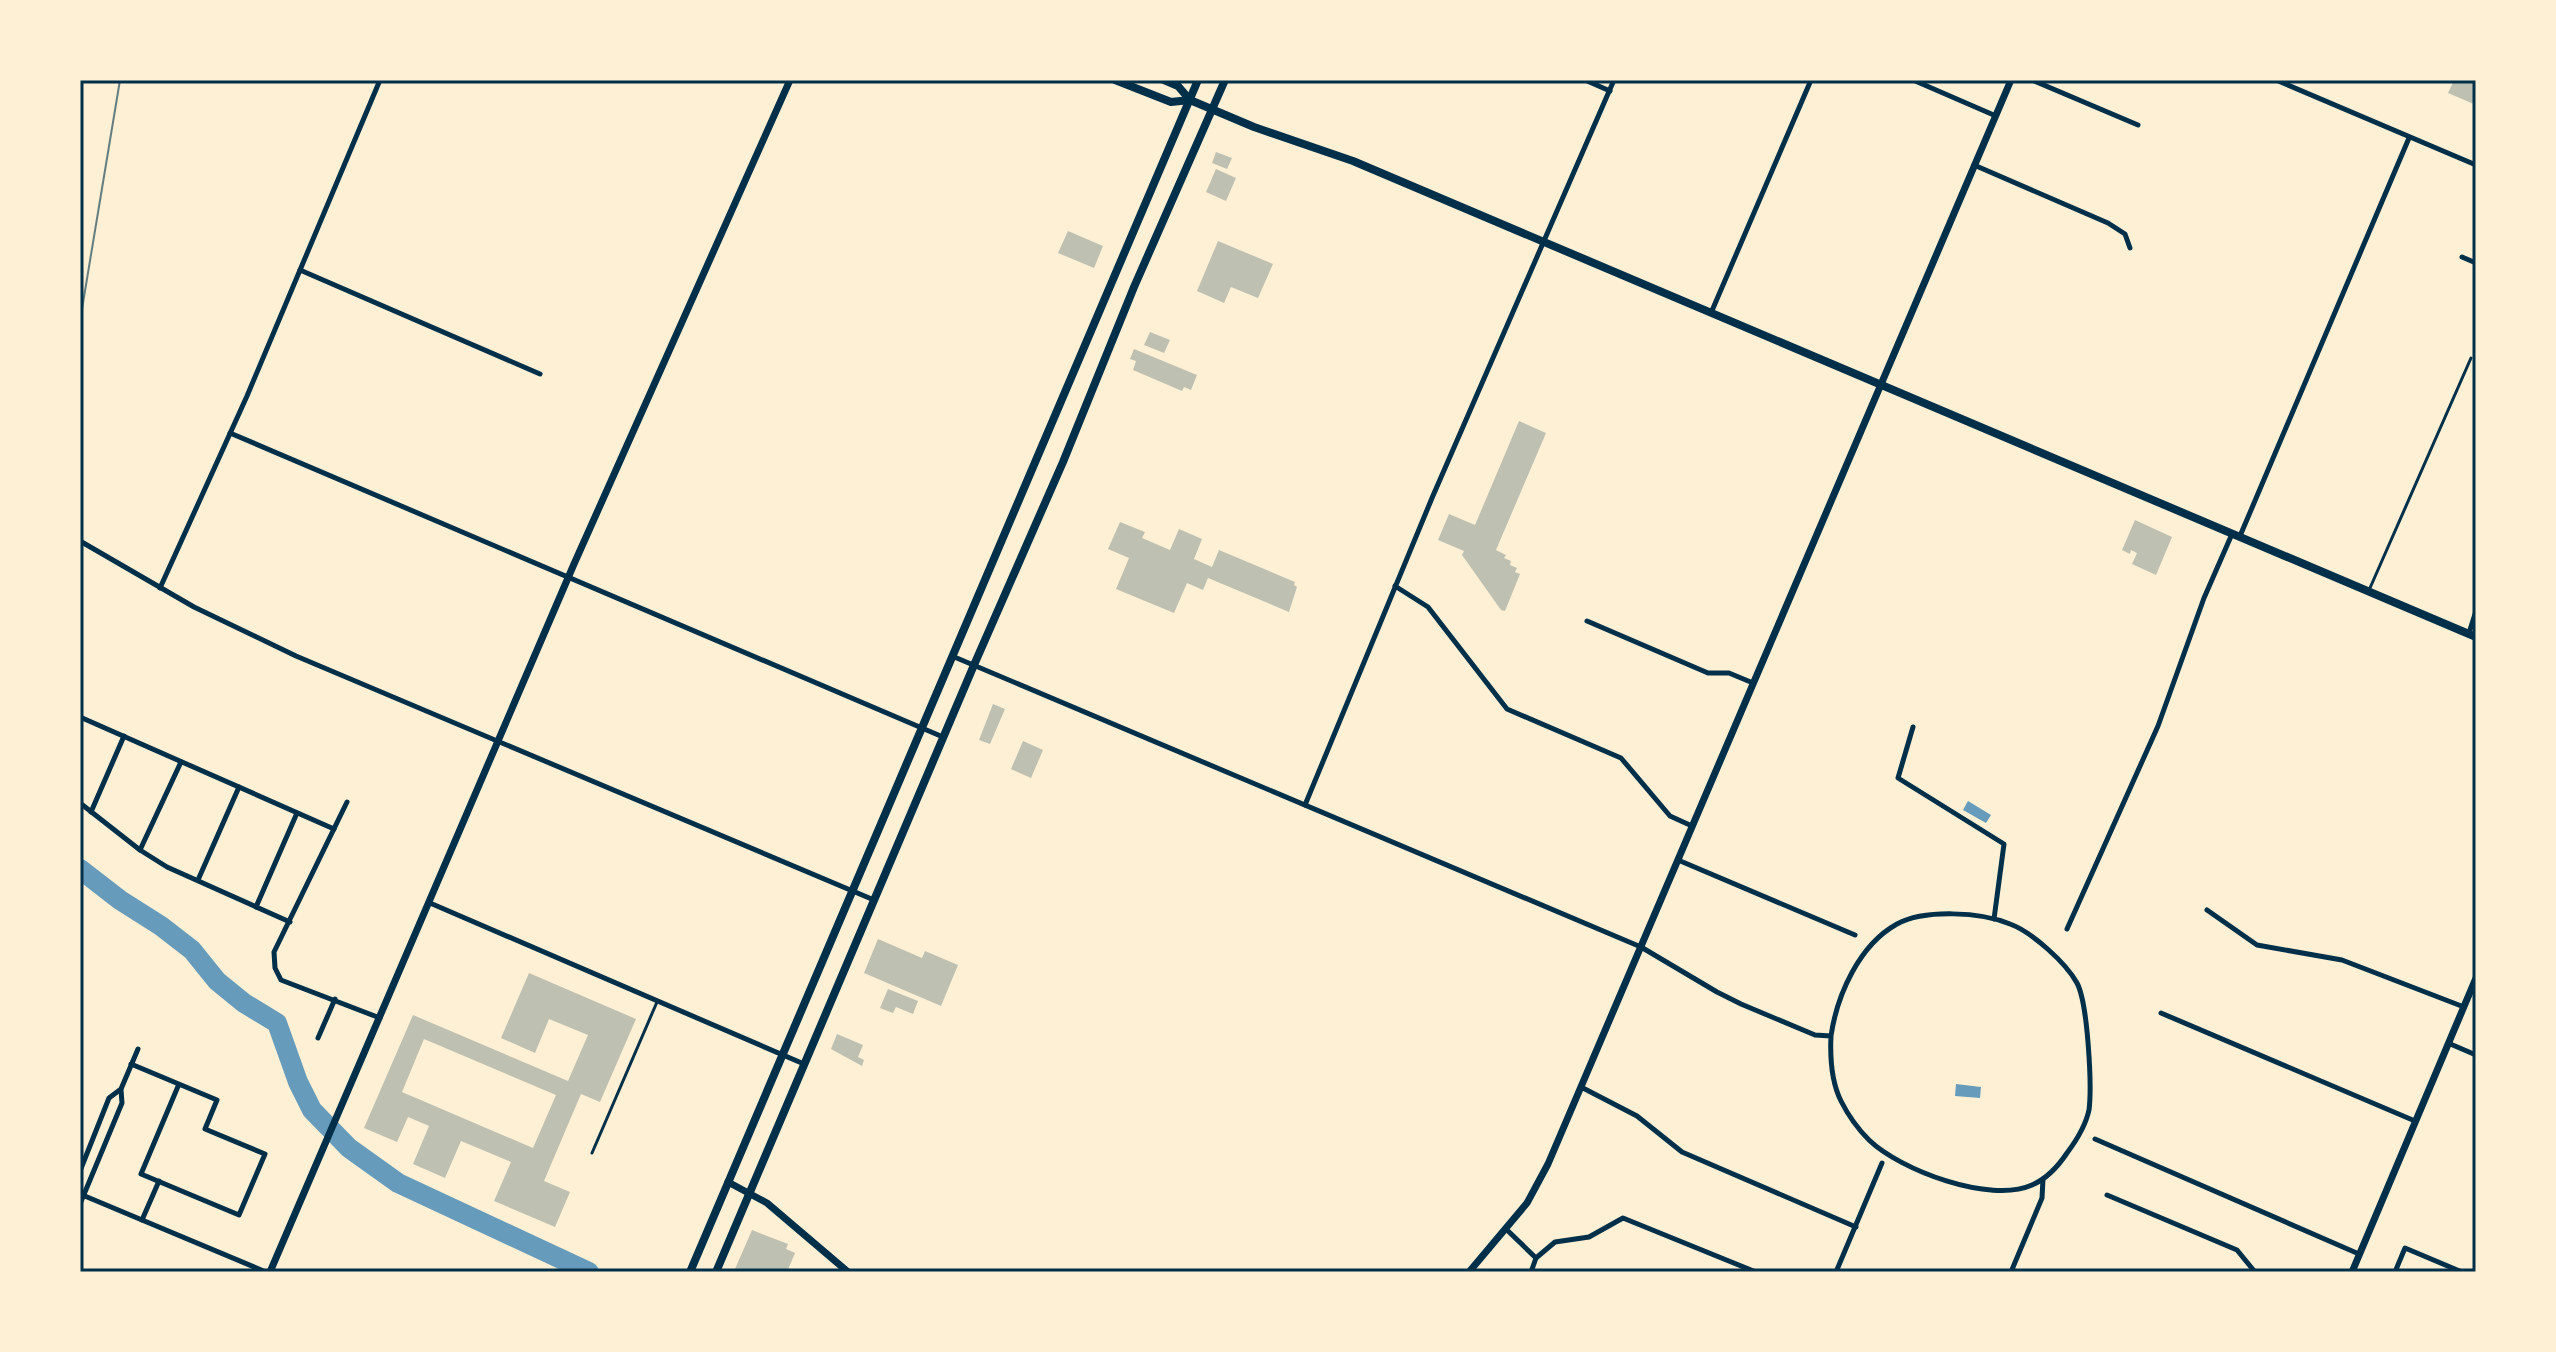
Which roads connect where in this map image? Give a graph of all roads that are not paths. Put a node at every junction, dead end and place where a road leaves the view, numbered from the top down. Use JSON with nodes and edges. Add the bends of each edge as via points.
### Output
{"nodes":[{"id":1,"x":380,"y":80,"type":"edge"},
{"id":2,"x":790,"y":80,"type":"edge"},
{"id":3,"x":1115,"y":80,"type":"edge"},
{"id":4,"x":1164,"y":80,"type":"edge"},
{"id":5,"x":1198,"y":80,"type":"edge"},
{"id":6,"x":1225,"y":80,"type":"edge"},
{"id":7,"x":1585,"y":80,"type":"edge"},
{"id":8,"x":1614,"y":80,"type":"edge"},
{"id":9,"x":1811,"y":80,"type":"edge"},
{"id":10,"x":1913,"y":80,"type":"edge"},
{"id":11,"x":2011,"y":80,"type":"edge"},
{"id":12,"x":2032,"y":80,"type":"edge"},
{"id":13,"x":2276,"y":80,"type":"edge"},
{"id":14,"x":1610,"y":91,"type":"junction"},
{"id":15,"x":1190,"y":100,"type":"junction"},
{"id":16,"x":1213,"y":110,"type":"junction"},
{"id":17,"x":1996,"y":116,"type":"junction"},
{"id":18,"x":2138,"y":125,"type":"dead end"},
{"id":19,"x":2409,"y":138,"type":"junction"},
{"id":20,"x":1974,"y":165,"type":"junction"},
{"id":21,"x":2476,"y":165,"type":"edge"},
{"id":22,"x":1544,"y":242,"type":"junction"},
{"id":23,"x":2130,"y":248,"type":"dead end"},
{"id":24,"x":2462,"y":257,"type":"dead end"},
{"id":25,"x":2476,"y":263,"type":"edge"},
{"id":26,"x":300,"y":270,"type":"junction"},
{"id":27,"x":1711,"y":313,"type":"junction"},
{"id":28,"x":2471,"y":358,"type":"dead end"},
{"id":29,"x":540,"y":374,"type":"dead end"},
{"id":30,"x":1880,"y":385,"type":"junction"},
{"id":31,"x":230,"y":433,"type":"junction"},
{"id":32,"x":2236,"y":535,"type":"junction"},
{"id":33,"x":80,"y":541,"type":"edge"},
{"id":34,"x":568,"y":577,"type":"junction"},
{"id":35,"x":1395,"y":586,"type":"junction"},
{"id":36,"x":160,"y":588,"type":"junction"},
{"id":37,"x":2369,"y":592,"type":"junction"},
{"id":38,"x":2476,"y":611,"type":"edge"},
{"id":39,"x":1587,"y":621,"type":"dead end"},
{"id":40,"x":2472,"y":636,"type":"edge"},
{"id":41,"x":952,"y":656,"type":"junction"},
{"id":42,"x":974,"y":665,"type":"junction"},
{"id":43,"x":1753,"y":683,"type":"junction"},
{"id":44,"x":80,"y":717,"type":"edge"},
{"id":45,"x":1913,"y":727,"type":"dead end"},
{"id":46,"x":922,"y":728,"type":"junction"},
{"id":47,"x":124,"y":736,"type":"junction"},
{"id":48,"x":944,"y":738,"type":"junction"},
{"id":49,"x":498,"y":741,"type":"junction"},
{"id":50,"x":181,"y":762,"type":"junction"},
{"id":51,"x":239,"y":787,"type":"junction"},
{"id":52,"x":347,"y":802,"type":"dead end"},
{"id":53,"x":80,"y":803,"type":"edge"},
{"id":54,"x":1305,"y":805,"type":"junction"},
{"id":55,"x":91,"y":812,"type":"junction"},
{"id":56,"x":297,"y":813,"type":"junction"},
{"id":57,"x":1692,"y":826,"type":"junction"},
{"id":58,"x":334,"y":829,"type":"junction"},
{"id":59,"x":140,"y":850,"type":"junction"},
{"id":60,"x":1678,"y":860,"type":"junction"},
{"id":61,"x":198,"y":880,"type":"junction"},
{"id":62,"x":853,"y":891,"type":"junction"},
{"id":63,"x":874,"y":900,"type":"junction"},
{"id":64,"x":430,"y":903,"type":"junction"},
{"id":65,"x":256,"y":907,"type":"junction"},
{"id":66,"x":2207,"y":910,"type":"dead end"},
{"id":67,"x":1994,"y":919,"type":"junction"},
{"id":68,"x":290,"y":922,"type":"junction"},
{"id":69,"x":2067,"y":929,"type":"dead end"},
{"id":70,"x":1855,"y":935,"type":"dead end"},
{"id":71,"x":1641,"y":947,"type":"junction"},
{"id":72,"x":2476,"y":978,"type":"edge"},
{"id":73,"x":335,"y":999,"type":"junction"},
{"id":74,"x":657,"y":1002,"type":"junction"},
{"id":75,"x":2464,"y":1007,"type":"junction"},
{"id":76,"x":2161,"y":1013,"type":"dead end"},
{"id":77,"x":380,"y":1018,"type":"junction"},
{"id":78,"x":1831,"y":1036,"type":"junction"},
{"id":79,"x":318,"y":1038,"type":"dead end"},
{"id":80,"x":2448,"y":1043,"type":"junction"},
{"id":81,"x":138,"y":1049,"type":"dead end"},
{"id":82,"x":782,"y":1055,"type":"junction"},
{"id":83,"x":2476,"y":1055,"type":"edge"},
{"id":84,"x":131,"y":1064,"type":"junction"},
{"id":85,"x":804,"y":1064,"type":"junction"},
{"id":86,"x":179,"y":1084,"type":"junction"},
{"id":87,"x":1581,"y":1087,"type":"junction"},
{"id":88,"x":121,"y":1089,"type":"junction"},
{"id":89,"x":2415,"y":1121,"type":"junction"},
{"id":90,"x":2095,"y":1139,"type":"dead end"},
{"id":91,"x":592,"y":1153,"type":"dead end"},
{"id":92,"x":1882,"y":1163,"type":"dead end"},
{"id":93,"x":80,"y":1171,"type":"edge"},
{"id":94,"x":2043,"y":1178,"type":"junction"},
{"id":95,"x":159,"y":1181,"type":"junction"},
{"id":96,"x":728,"y":1182,"type":"junction"},
{"id":97,"x":750,"y":1192,"type":"junction"},
{"id":98,"x":82,"y":1195,"type":"edge"},
{"id":99,"x":2107,"y":1195,"type":"dead end"},
{"id":100,"x":80,"y":1204,"type":"edge"},
{"id":101,"x":142,"y":1220,"type":"junction"},
{"id":102,"x":1856,"y":1227,"type":"junction"},
{"id":103,"x":1506,"y":1229,"type":"junction"},
{"id":104,"x":2359,"y":1254,"type":"junction"},
{"id":105,"x":1536,"y":1258,"type":"junction"},
{"id":106,"x":268,"y":1272,"type":"edge"},
{"id":107,"x":690,"y":1272,"type":"edge"},
{"id":108,"x":716,"y":1272,"type":"edge"},
{"id":109,"x":848,"y":1272,"type":"edge"},
{"id":110,"x":1469,"y":1272,"type":"edge"},
{"id":111,"x":1531,"y":1272,"type":"edge"},
{"id":112,"x":1756,"y":1272,"type":"edge"},
{"id":113,"x":1836,"y":1272,"type":"edge"},
{"id":114,"x":2011,"y":1272,"type":"edge"},
{"id":115,"x":2255,"y":1272,"type":"edge"},
{"id":116,"x":2352,"y":1272,"type":"edge"},
{"id":117,"x":2395,"y":1272,"type":"edge"},
{"id":118,"x":2462,"y":1272,"type":"edge"}],
"edges":[{"from":1,"to":26,"type":"street"},
{"from":2,"to":34,"type":"street"},
{"from":3,"to":15,"type":"main road","via":[[1171,102]]},
{"from":4,"to":15,"type":"main road"},
{"from":5,"to":15,"type":"main road"},
{"from":6,"to":16,"type":"main road"},
{"from":7,"to":14,"type":"street"},
{"from":8,"to":14,"type":"street"},
{"from":9,"to":27,"type":"street"},
{"from":10,"to":17,"type":"street"},
{"from":11,"to":17,"type":"street"},
{"from":12,"to":18,"type":"street"},
{"from":13,"to":19,"type":"street"},
{"from":14,"to":22,"type":"street"},
{"from":15,"to":16,"type":"main road"},
{"from":15,"to":41,"type":"main road"},
{"from":16,"to":22,"type":"main road","via":[[1353,161]]},
{"from":16,"to":42,"type":"main road"},
{"from":17,"to":20,"type":"street"},
{"from":19,"to":21,"type":"street"},
{"from":19,"to":32,"type":"street"},
{"from":20,"to":23,"type":"street","via":[[2108,223],[2125,234]]},
{"from":20,"to":30,"type":"street"},
{"from":22,"to":27,"type":"main road"},
{"from":22,"to":35,"type":"street"},
{"from":24,"to":25,"type":"street"},
{"from":26,"to":29,"type":"street"},
{"from":26,"to":31,"type":"street"},
{"from":27,"to":30,"type":"main road"},
{"from":28,"to":37,"type":"lane"},
{"from":30,"to":32,"type":"main road"},
{"from":30,"to":43,"type":"street"},
{"from":31,"to":34,"type":"street"},
{"from":31,"to":36,"type":"street"},
{"from":32,"to":37,"type":"main road"},
{"from":32,"to":69,"type":"street","via":[[2204,598],[2158,726]]},
{"from":33,"to":36,"type":"street"},
{"from":34,"to":46,"type":"street"},
{"from":34,"to":49,"type":"street"},
{"from":35,"to":54,"type":"street"},
{"from":35,"to":57,"type":"street","via":[[1428,607],[1507,709],[1621,758],[1670,816]]},
{"from":36,"to":49,"type":"street","via":[[296,656]]},
{"from":37,"to":40,"type":"main road"},
{"from":38,"to":40,"type":"street"},
{"from":39,"to":43,"type":"street","via":[[1708,673],[1729,673]]},
{"from":41,"to":42,"type":"street"},
{"from":41,"to":46,"type":"main road"},
{"from":42,"to":48,"type":"main road"},
{"from":42,"to":54,"type":"street"},
{"from":43,"to":57,"type":"street"},
{"from":44,"to":47,"type":"street"},
{"from":45,"to":67,"type":"street","via":[[1898,778],[2004,844]]},
{"from":46,"to":48,"type":"street"},
{"from":46,"to":62,"type":"main road"},
{"from":47,"to":50,"type":"street"},
{"from":47,"to":55,"type":"street"},
{"from":48,"to":63,"type":"main road"},
{"from":49,"to":62,"type":"street"},
{"from":49,"to":64,"type":"street"},
{"from":50,"to":51,"type":"street"},
{"from":50,"to":59,"type":"street"},
{"from":51,"to":56,"type":"street"},
{"from":51,"to":61,"type":"street"},
{"from":52,"to":58,"type":"street"},
{"from":53,"to":55,"type":"street"},
{"from":54,"to":71,"type":"street"},
{"from":55,"to":59,"type":"street"},
{"from":56,"to":58,"type":"street"},
{"from":56,"to":65,"type":"street"},
{"from":57,"to":60,"type":"street"},
{"from":58,"to":68,"type":"street"},
{"from":59,"to":61,"type":"street"},
{"from":60,"to":70,"type":"street"},
{"from":60,"to":71,"type":"street"},
{"from":61,"to":65,"type":"street"},
{"from":62,"to":63,"type":"street"},
{"from":62,"to":82,"type":"main road"},
{"from":63,"to":85,"type":"main road"},
{"from":64,"to":74,"type":"street"},
{"from":64,"to":77,"type":"street"},
{"from":65,"to":68,"type":"street"},
{"from":66,"to":75,"type":"street","via":[[2257,945],[2342,960]]},
{"from":67,"to":78,"type":"street","via":[[1959,913],[1898,924],[1858,963],[1840,1000]]},
{"from":67,"to":94,"type":"street","via":[[2046,948],[2078,984],[2082,1001],[2089,1111],[2076,1140]]},
{"from":68,"to":73,"type":"street","via":[[274,952],[281,980]]},
{"from":71,"to":78,"type":"street","via":[[1741,1004],[1815,1035]]},
{"from":71,"to":87,"type":"street"},
{"from":72,"to":75,"type":"street"},
{"from":73,"to":77,"type":"street"},
{"from":73,"to":79,"type":"street"},
{"from":74,"to":82,"type":"street"},
{"from":74,"to":91,"type":"lane"},
{"from":75,"to":80,"type":"street"},
{"from":76,"to":89,"type":"street"},
{"from":77,"to":106,"type":"street"},
{"from":78,"to":94,"type":"street","via":[[1839,1098],[1851,1120],[1889,1154],[1978,1190],[2017,1190]]},
{"from":80,"to":83,"type":"street"},
{"from":80,"to":89,"type":"street"},
{"from":81,"to":84,"type":"street"},
{"from":82,"to":85,"type":"street"},
{"from":82,"to":96,"type":"main road"},
{"from":84,"to":86,"type":"street"},
{"from":84,"to":88,"type":"street"},
{"from":85,"to":97,"type":"main road"},
{"from":86,"to":95,"type":"street","via":[[141,1174]]},
{"from":86,"to":95,"type":"street","via":[[217,1100],[205,1129],[265,1154],[239,1215]]},
{"from":87,"to":102,"type":"street","via":[[1637,1116],[1682,1152]]},
{"from":87,"to":103,"type":"street","via":[[1536,1189]]},
{"from":88,"to":93,"type":"street","via":[[109,1098]]},
{"from":88,"to":98,"type":"street","via":[[122,1103]]},
{"from":89,"to":104,"type":"street"},
{"from":90,"to":104,"type":"street"},
{"from":92,"to":102,"type":"street"},
{"from":94,"to":114,"type":"street","via":[[2042,1198]]},
{"from":95,"to":101,"type":"street"},
{"from":96,"to":97,"type":"street"},
{"from":96,"to":107,"type":"main road"},
{"from":97,"to":108,"type":"main road"},
{"from":97,"to":109,"type":"street"},
{"from":98,"to":100,"type":"street"},
{"from":98,"to":101,"type":"street"},
{"from":99,"to":115,"type":"street","via":[[2237,1250]]},
{"from":101,"to":106,"type":"street"},
{"from":102,"to":113,"type":"street"},
{"from":103,"to":105,"type":"street"},
{"from":103,"to":110,"type":"street"},
{"from":104,"to":116,"type":"street"},
{"from":105,"to":111,"type":"street"},
{"from":105,"to":112,"type":"street","via":[[1555,1242],[1589,1237],[1623,1218]]},
{"from":117,"to":118,"type":"street","via":[[2405,1248]]}]}
